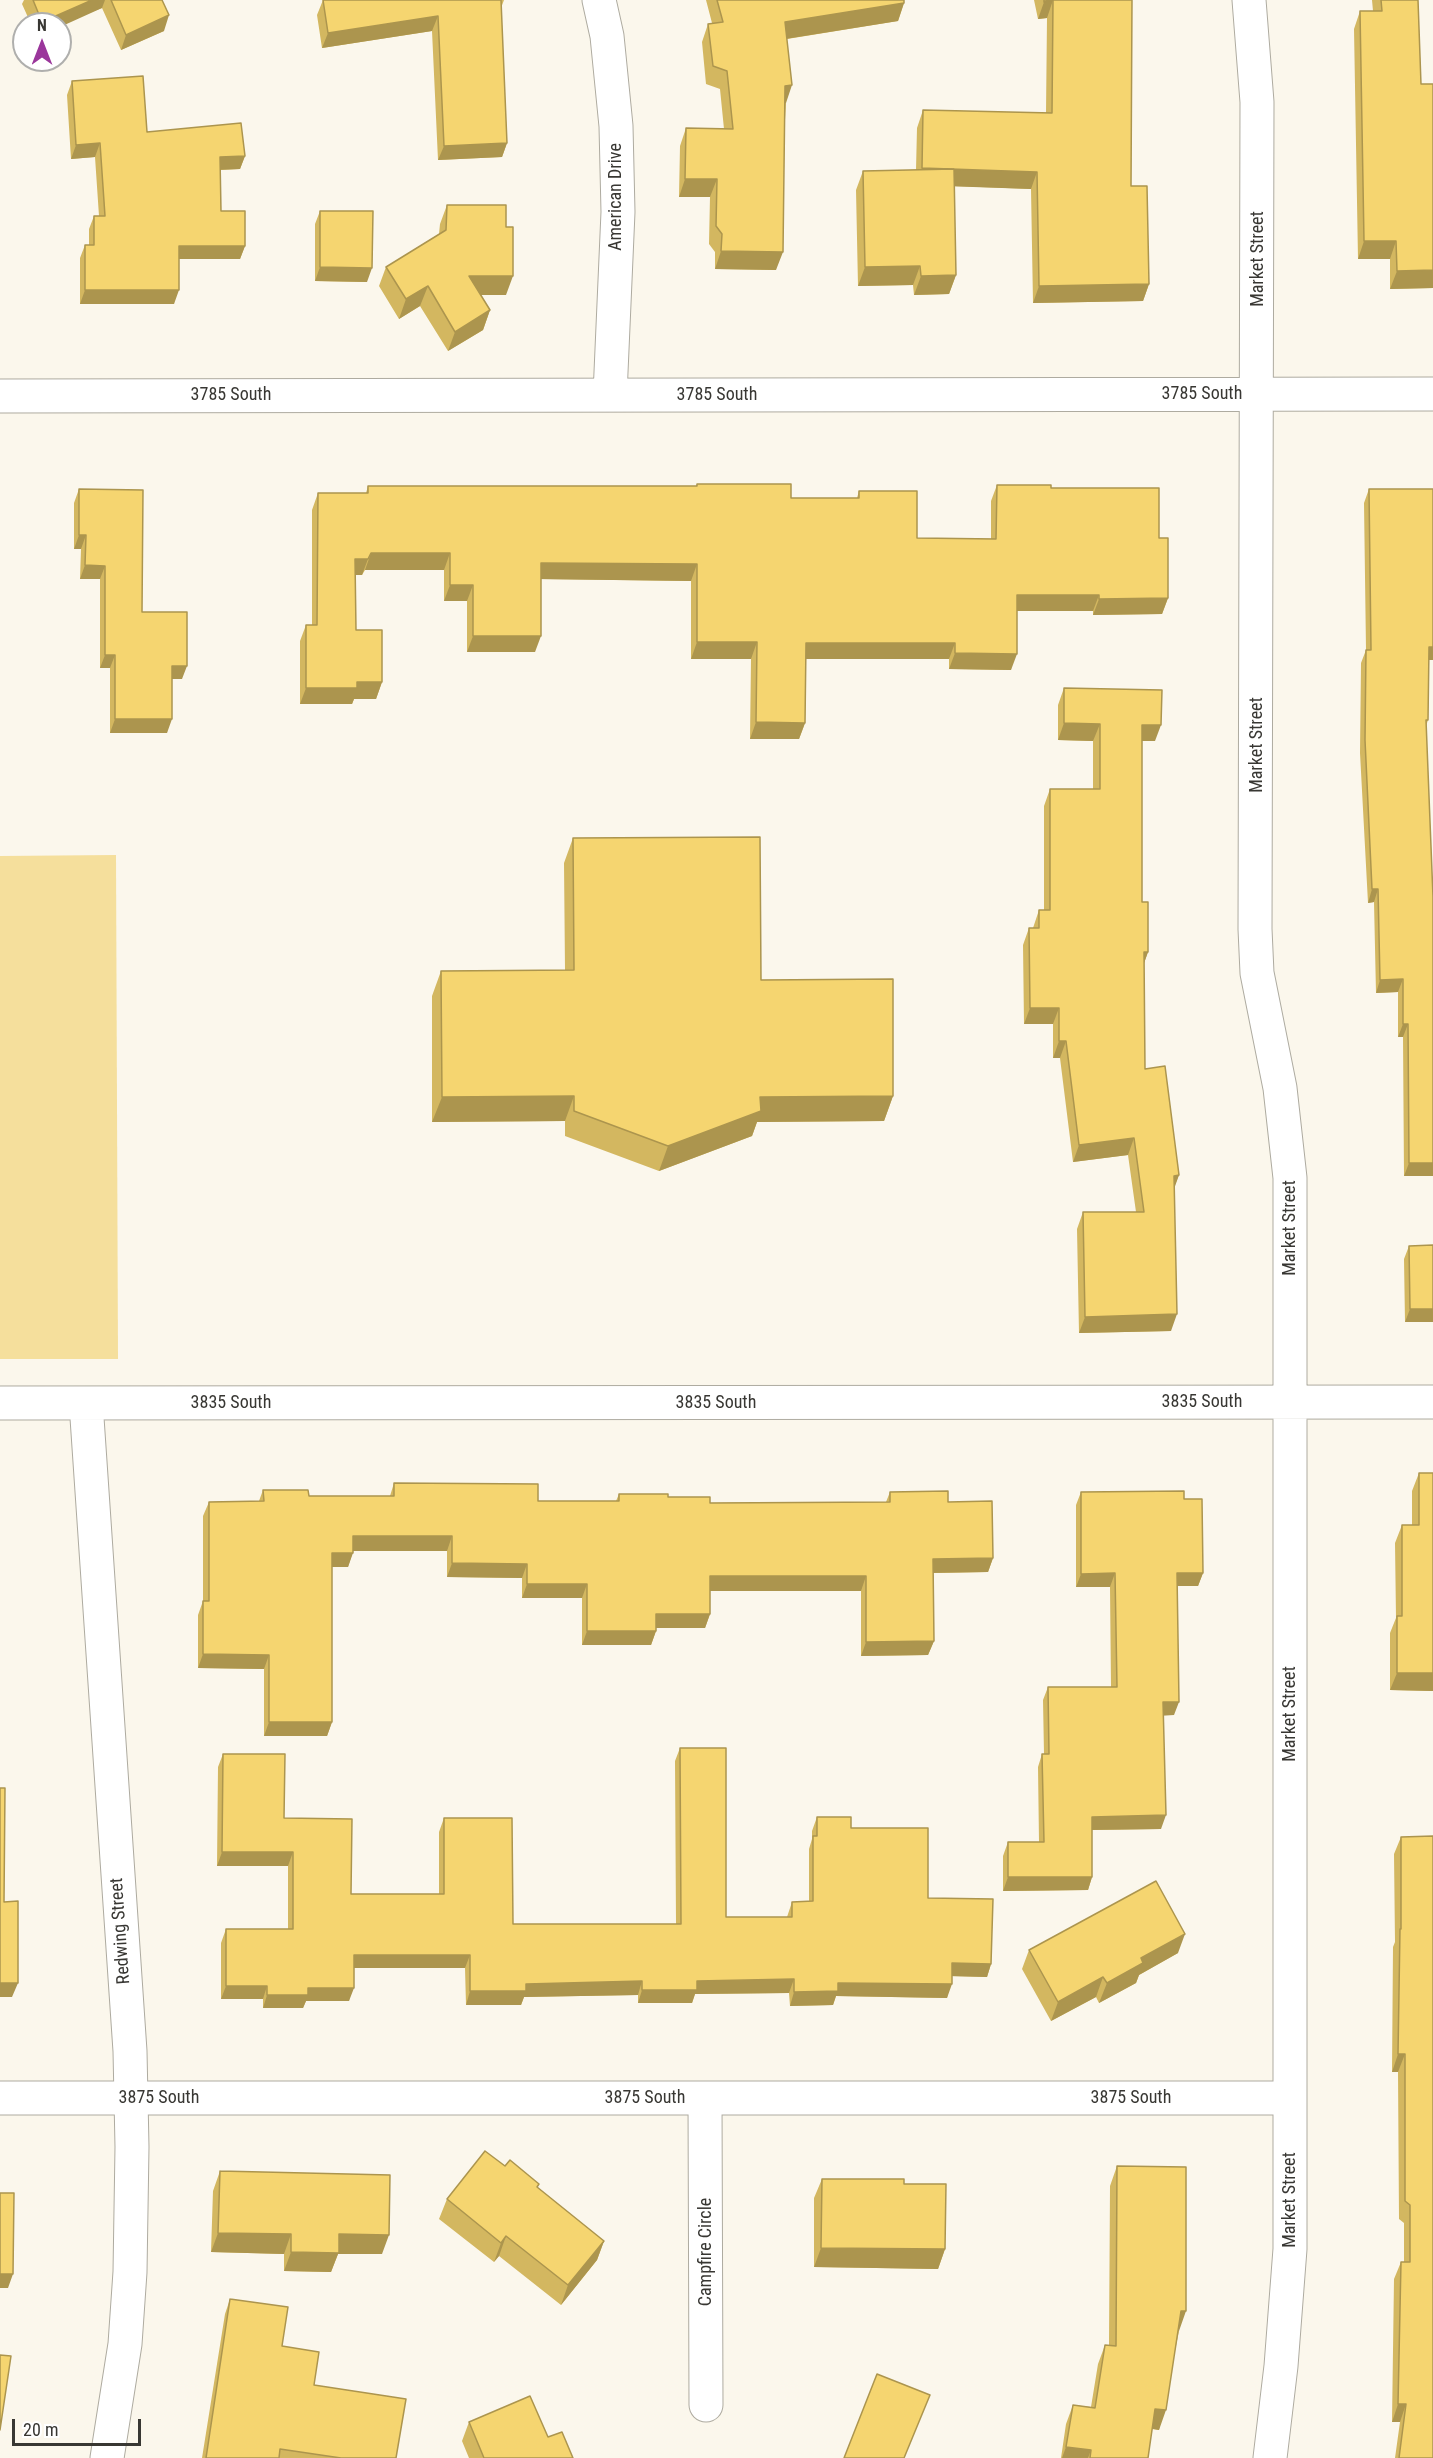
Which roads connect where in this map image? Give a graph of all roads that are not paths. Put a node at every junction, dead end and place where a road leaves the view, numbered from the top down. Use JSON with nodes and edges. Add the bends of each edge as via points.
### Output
{"nodes":[{"id":1,"x":599,"y":0,"type":"edge"},
{"id":2,"x":1249,"y":0,"type":"edge"},
{"id":3,"x":1258,"y":394,"type":"junction"},
{"id":4,"x":1433,"y":394,"type":"edge"},
{"id":5,"x":610,"y":395,"type":"junction"},
{"id":6,"x":0,"y":396,"type":"edge"},
{"id":7,"x":1290,"y":1402,"type":"junction"},
{"id":8,"x":1433,"y":1402,"type":"edge"},
{"id":9,"x":0,"y":1403,"type":"edge"},
{"id":10,"x":86,"y":1403,"type":"junction"},
{"id":11,"x":0,"y":2098,"type":"edge"},
{"id":12,"x":131,"y":2098,"type":"junction"},
{"id":13,"x":705,"y":2098,"type":"junction"},
{"id":14,"x":1290,"y":2098,"type":"junction"},
{"id":15,"x":706,"y":2405,"type":"dead end"},
{"id":16,"x":107,"y":2458,"type":"edge"},
{"id":17,"x":1270,"y":2458,"type":"edge"}],
"edges":[{"from":1,"to":5,"type":"street","name":"American Drive","via":[[607,36],[616,137],[618,212]]},
{"from":2,"to":3,"type":"street","name":"Market Street","via":[[1257,102]]},
{"from":3,"to":4,"type":"street","name":"3785 South"},
{"from":3,"to":5,"type":"street","name":"3785 South"},
{"from":3,"to":7,"type":"street","name":"Market Street","via":[[1255,929],[1257,973],[1280,1088],[1290,1178]]},
{"from":5,"to":6,"type":"street","name":"3785 South"},
{"from":7,"to":8,"type":"street","name":"3835 South"},
{"from":7,"to":10,"type":"street","name":"3835 South"},
{"from":7,"to":14,"type":"street","name":"Market Street"},
{"from":9,"to":10,"type":"street","name":"3835 South"},
{"from":10,"to":12,"type":"street","name":"Redwing Street"},
{"from":11,"to":12,"type":"street","name":"3875 South"},
{"from":12,"to":13,"type":"street","name":"3875 South"},
{"from":12,"to":16,"type":"street","name":"Redwing Street","via":[[130,2272],[125,2344]]},
{"from":13,"to":14,"type":"street","name":"3875 South"},
{"from":13,"to":15,"type":"street","name":"Campfire Circle"},
{"from":14,"to":17,"type":"street","name":"Market Street","via":[[1290,2249]]}]}
